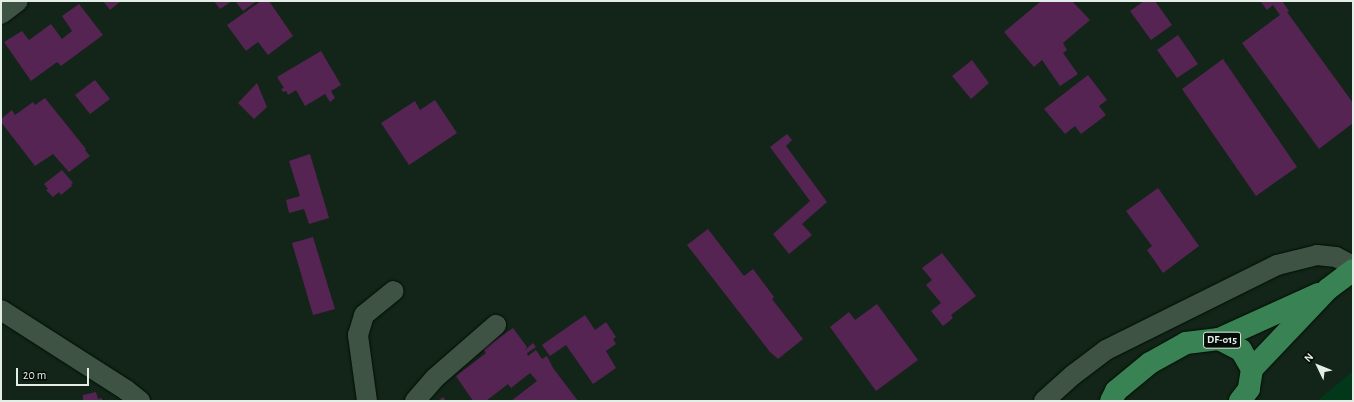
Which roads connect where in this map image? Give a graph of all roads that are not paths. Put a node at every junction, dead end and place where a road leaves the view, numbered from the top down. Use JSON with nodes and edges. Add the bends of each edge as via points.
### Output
{"nodes":[{"id":1,"x":18,"y":1,"type":"edge"},
{"id":2,"x":1,"y":14,"type":"edge"},
{"id":3,"x":1353,"y":266,"type":"edge"},
{"id":4,"x":1353,"y":270,"type":"edge"},
{"id":5,"x":1328,"y":289,"type":"junction"},
{"id":6,"x":394,"y":291,"type":"dead end"},
{"id":7,"x":1,"y":310,"type":"edge"},
{"id":8,"x":496,"y":325,"type":"dead end"},
{"id":9,"x":1219,"y":339,"type":"junction"},
{"id":10,"x":1252,"y":369,"type":"junction"},
{"id":11,"x":140,"y":401,"type":"edge"},
{"id":12,"x":367,"y":401,"type":"edge"},
{"id":13,"x":415,"y":401,"type":"edge"},
{"id":14,"x":1044,"y":401,"type":"edge"},
{"id":15,"x":1111,"y":401,"type":"edge"},
{"id":16,"x":1240,"y":401,"type":"edge"}],
"edges":[{"from":1,"to":2,"type":"street"},
{"from":3,"to":14,"type":"street","via":[[1336,257],[1317,254],[1277,266],[1106,350]]},
{"from":4,"to":5,"type":"main road","number":"DF-015"},
{"from":5,"to":9,"type":"main road","number":"DF-015"},
{"from":5,"to":10,"type":"main road","number":"DF-015"},
{"from":6,"to":12,"type":"street","via":[[364,315],[358,336]]},
{"from":7,"to":11,"type":"street"},
{"from":8,"to":13,"type":"street","via":[[434,378]]},
{"from":9,"to":10,"type":"main road","number":"DF-015","via":[[1241,350]]},
{"from":9,"to":15,"type":"main road","number":"DF-015","via":[[1186,343],[1150,363],[1116,391]]},
{"from":10,"to":16,"type":"main road","via":[[1249,389]]}]}
